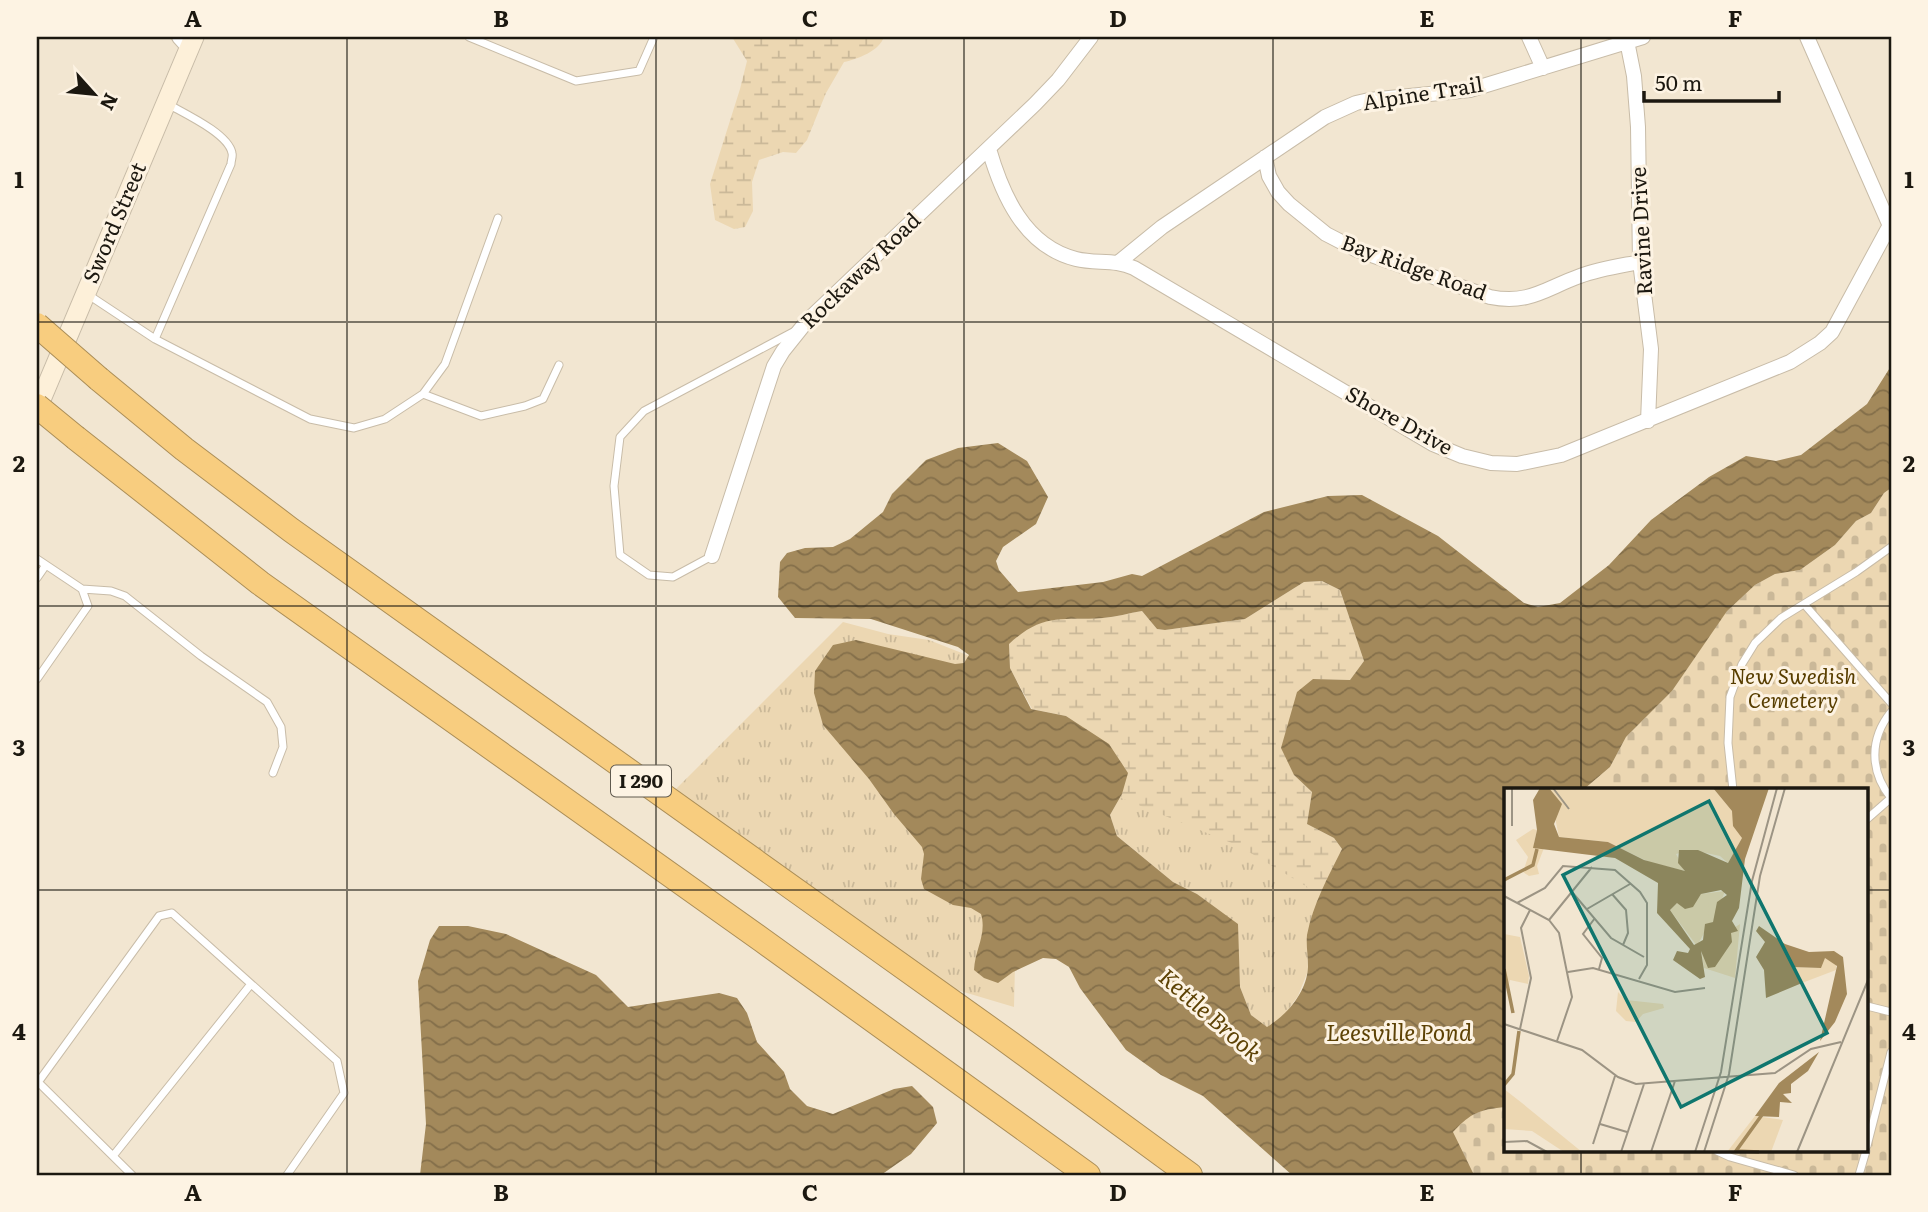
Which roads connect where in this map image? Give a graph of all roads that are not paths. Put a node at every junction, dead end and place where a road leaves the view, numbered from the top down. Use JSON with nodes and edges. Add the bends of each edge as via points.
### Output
{"nodes":[{"id":1,"x":469,"y":37,"type":"edge"},
{"id":2,"x":654,"y":37,"type":"edge"},
{"id":3,"x":1091,"y":37,"type":"edge"},
{"id":4,"x":1529,"y":37,"type":"edge"},
{"id":5,"x":1643,"y":37,"type":"edge"},
{"id":6,"x":1807,"y":37,"type":"edge"},
{"id":7,"x":187,"y":40,"type":"edge"},
{"id":8,"x":1628,"y":41,"type":"junction"},
{"id":9,"x":1543,"y":68,"type":"junction"},
{"id":10,"x":166,"y":103,"type":"junction"},
{"id":11,"x":989,"y":149,"type":"junction"},
{"id":12,"x":1265,"y":158,"type":"junction"},
{"id":13,"x":498,"y":218,"type":"dead end"},
{"id":14,"x":1890,"y":224,"type":"edge"},
{"id":15,"x":1119,"y":262,"type":"junction"},
{"id":16,"x":1640,"y":262,"type":"junction"},
{"id":17,"x":86,"y":293,"type":"junction"},
{"id":18,"x":37,"y":326,"type":"edge"},
{"id":19,"x":803,"y":327,"type":"junction"},
{"id":20,"x":155,"y":339,"type":"junction"},
{"id":21,"x":559,"y":365,"type":"dead end"},
{"id":22,"x":424,"y":394,"type":"junction"},
{"id":23,"x":37,"y":408,"type":"edge"},
{"id":24,"x":1648,"y":421,"type":"junction"},
{"id":25,"x":1891,"y":547,"type":"edge"},
{"id":26,"x":712,"y":556,"type":"joint"},
{"id":27,"x":37,"y":559,"type":"edge"},
{"id":28,"x":46,"y":565,"type":"junction"},
{"id":29,"x":37,"y":578,"type":"edge"},
{"id":30,"x":82,"y":589,"type":"junction"},
{"id":31,"x":1804,"y":604,"type":"junction"},
{"id":32,"x":37,"y":679,"type":"edge"},
{"id":33,"x":1891,"y":703,"type":"edge"},
{"id":34,"x":1891,"y":712,"type":"edge"},
{"id":35,"x":273,"y":773,"type":"dead end"},
{"id":36,"x":1733,"y":788,"type":"edge"},
{"id":37,"x":1868,"y":818,"type":"edge"},
{"id":38,"x":251,"y":984,"type":"junction"},
{"id":39,"x":1868,"y":1006,"type":"edge"},
{"id":40,"x":1891,"y":1012,"type":"edge"},
{"id":41,"x":1891,"y":1052,"type":"edge"},
{"id":42,"x":38,"y":1081,"type":"edge"},
{"id":43,"x":1868,"y":1141,"type":"edge"},
{"id":44,"x":1720,"y":1152,"type":"edge"},
{"id":45,"x":1865,"y":1152,"type":"edge"},
{"id":46,"x":113,"y":1156,"type":"junction"},
{"id":47,"x":132,"y":1175,"type":"edge"},
{"id":48,"x":287,"y":1175,"type":"edge"},
{"id":49,"x":1088,"y":1175,"type":"edge"},
{"id":50,"x":1190,"y":1175,"type":"edge"},
{"id":51,"x":1794,"y":1175,"type":"edge"},
{"id":52,"x":1859,"y":1175,"type":"edge"}],
"edges":[{"from":1,"to":2,"type":"lane","via":[[576,81],[639,71]]},
{"from":3,"to":11,"type":"street","name":"Rockaway Road","via":[[1058,80]]},
{"from":4,"to":9,"type":"street"},
{"from":5,"to":8,"type":"street","name":"Alpine Trail"},
{"from":6,"to":14,"type":"street"},
{"from":7,"to":10,"type":"street","name":"Sword Street"},
{"from":8,"to":9,"type":"street","name":"Alpine Trail"},
{"from":8,"to":16,"type":"street","name":"Ravine Drive","via":[[1638,127]]},
{"from":9,"to":12,"type":"street","name":"Alpine Trail","via":[[1470,90],[1356,103],[1325,117]]},
{"from":10,"to":17,"type":"street","name":"Sword Street"},
{"from":10,"to":20,"type":"lane","via":[[209,128],[232,152],[231,164]]},
{"from":11,"to":15,"type":"street","name":"Shore Drive","via":[[1008,202],[1028,229],[1064,255]]},
{"from":11,"to":19,"type":"street","name":"Rockaway Road"},
{"from":12,"to":15,"type":"street","name":"Alpine Trail","via":[[1162,227]]},
{"from":12,"to":16,"type":"street","name":"Bay Ridge Road","via":[[1269,176],[1283,198],[1336,240],[1490,297],[1528,298],[1581,275]]},
{"from":13,"to":22,"type":"lane","via":[[445,364]]},
{"from":14,"to":24,"type":"street","name":"Shore Drive","via":[[1832,332],[1820,343],[1790,362]]},
{"from":15,"to":24,"type":"street","name":"Shore Drive","via":[[1433,444],[1462,456],[1517,464],[1561,455]]},
{"from":16,"to":24,"type":"street","name":"Ravine Drive","via":[[1651,349]]},
{"from":17,"to":20,"type":"lane"},
{"from":17,"to":23,"type":"street","name":"Sword Street"},
{"from":18,"to":50,"type":"highway","number":"I 290","bridge":true,"via":[[281,523]]},
{"from":19,"to":26,"type":"street","name":"Rockaway Road","via":[[774,366]]},
{"from":19,"to":26,"type":"lane","via":[[644,411],[620,436],[614,486],[620,555],[649,575],[673,577]]},
{"from":20,"to":22,"type":"lane","via":[[310,419],[354,429],[385,419]]},
{"from":21,"to":22,"type":"lane","via":[[542,399],[481,416]]},
{"from":23,"to":49,"type":"highway","number":"I 290","bridge":true,"via":[[260,583]]},
{"from":25,"to":31,"type":"lane"},
{"from":27,"to":28,"type":"lane"},
{"from":28,"to":29,"type":"lane"},
{"from":28,"to":30,"type":"lane"},
{"from":30,"to":32,"type":"lane","via":[[88,606]]},
{"from":30,"to":35,"type":"lane","via":[[111,590],[125,596],[267,702],[281,727],[283,747]]},
{"from":31,"to":33,"type":"lane"},
{"from":31,"to":36,"type":"lane","via":[[1755,643],[1742,664],[1730,697]]},
{"from":34,"to":37,"type":"lane","via":[[1877,738],[1874,759],[1891,798]]},
{"from":38,"to":42,"type":"lane","via":[[172,913],[159,916]]},
{"from":38,"to":46,"type":"lane"},
{"from":38,"to":48,"type":"lane","via":[[337,1061],[344,1093]]},
{"from":39,"to":40,"type":"lane"},
{"from":41,"to":43,"type":"lane"},
{"from":42,"to":46,"type":"lane"},
{"from":44,"to":51,"type":"lane"},
{"from":45,"to":52,"type":"lane"},
{"from":46,"to":47,"type":"lane"}]}
